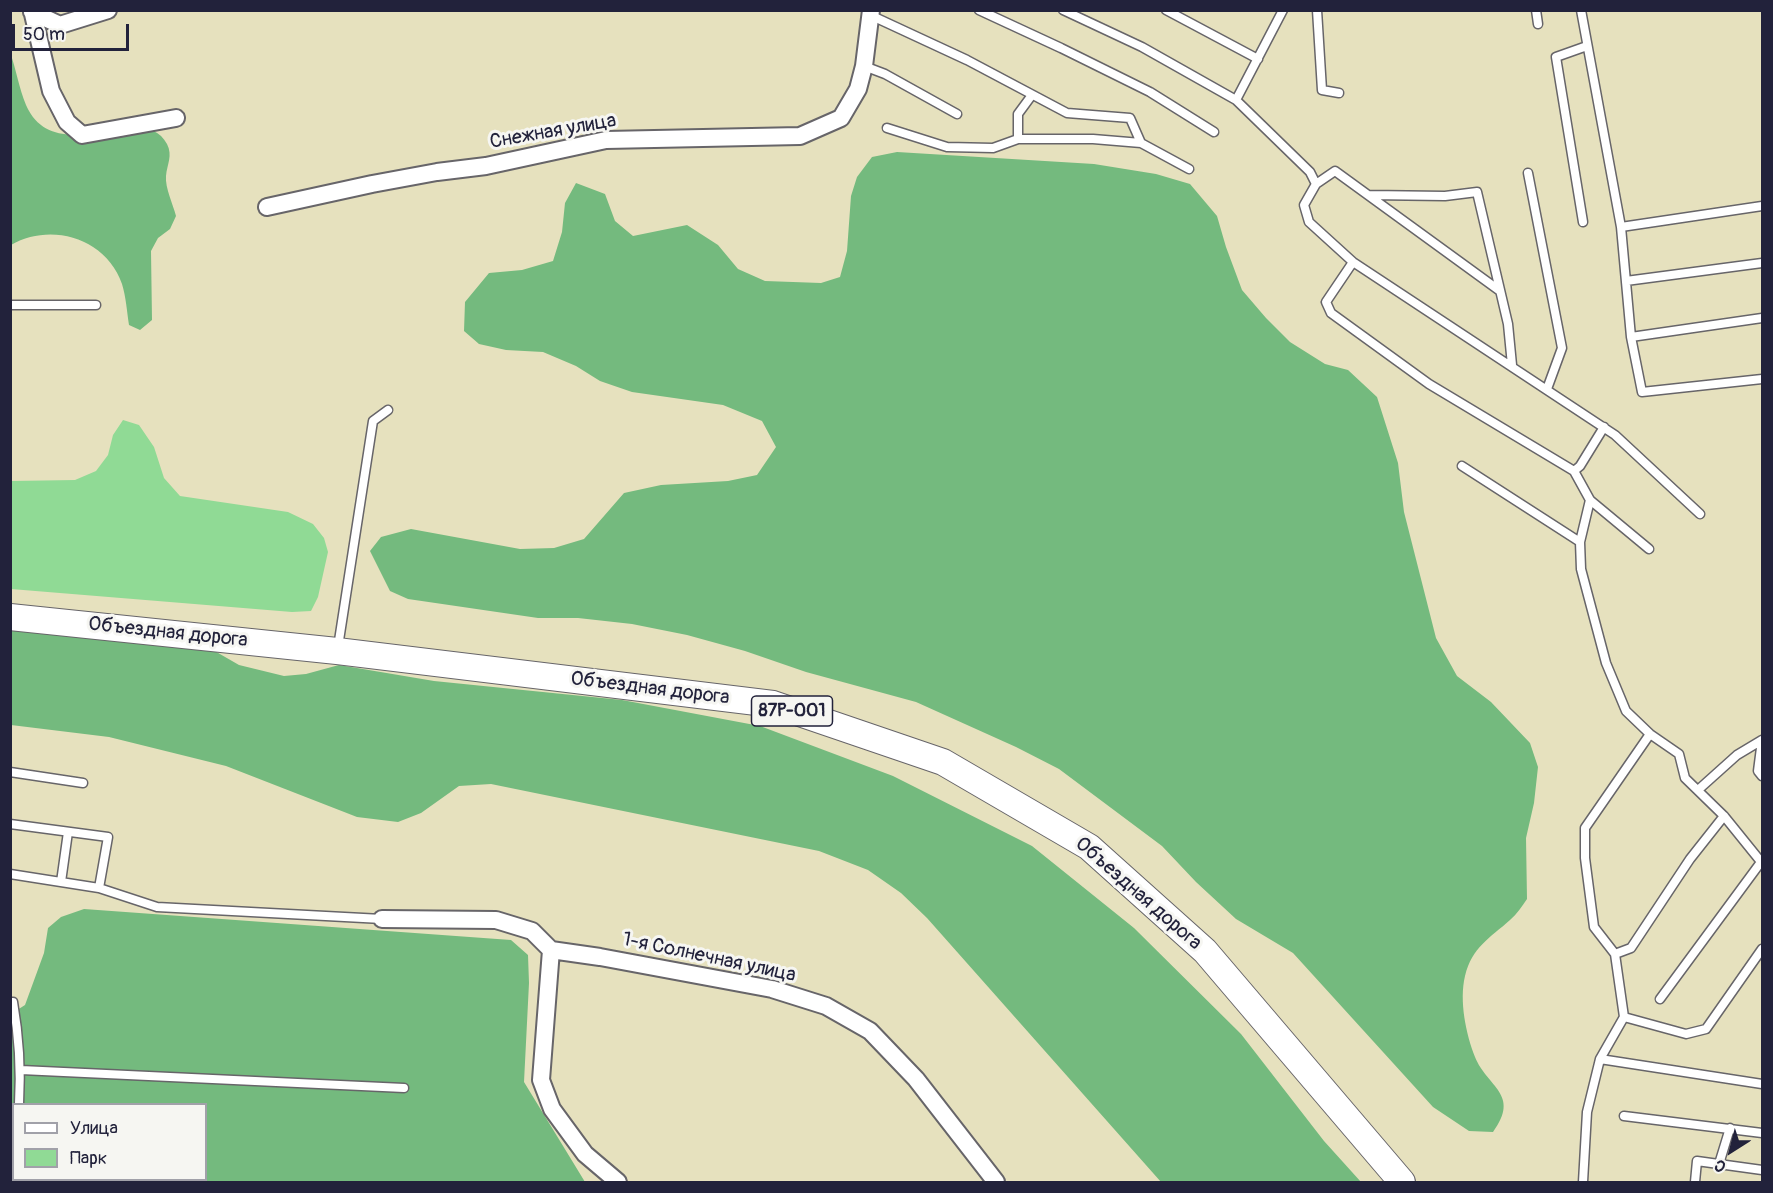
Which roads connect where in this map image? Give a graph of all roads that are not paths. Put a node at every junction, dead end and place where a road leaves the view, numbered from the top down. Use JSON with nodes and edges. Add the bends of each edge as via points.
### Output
{"nodes":[{"id":1,"x":108,"y":10,"type":"edge"},
{"id":2,"x":979,"y":10,"type":"edge"},
{"id":3,"x":1063,"y":10,"type":"edge"},
{"id":4,"x":1167,"y":10,"type":"edge"},
{"id":5,"x":1283,"y":10,"type":"edge"},
{"id":6,"x":1317,"y":10,"type":"edge"},
{"id":7,"x":1536,"y":10,"type":"edge"},
{"id":8,"x":1581,"y":10,"type":"edge"},
{"id":9,"x":32,"y":11,"type":"edge"},
{"id":10,"x":870,"y":13,"type":"edge"},
{"id":11,"x":1538,"y":24,"type":"dead end"},
{"id":12,"x":1587,"y":46,"type":"junction"},
{"id":13,"x":1258,"y":58,"type":"junction"},
{"id":14,"x":864,"y":66,"type":"junction"},
{"id":15,"x":1339,"y":93,"type":"dead end"},
{"id":16,"x":1032,"y":95,"type":"junction"},
{"id":17,"x":1236,"y":100,"type":"junction"},
{"id":18,"x":957,"y":114,"type":"dead end"},
{"id":19,"x":176,"y":118,"type":"dead end"},
{"id":20,"x":887,"y":128,"type":"dead end"},
{"id":21,"x":1214,"y":132,"type":"dead end"},
{"id":22,"x":1018,"y":139,"type":"junction"},
{"id":23,"x":1141,"y":143,"type":"junction"},
{"id":24,"x":1189,"y":169,"type":"dead end"},
{"id":25,"x":1528,"y":173,"type":"dead end"},
{"id":26,"x":1316,"y":184,"type":"junction"},
{"id":27,"x":1369,"y":195,"type":"junction"},
{"id":28,"x":1762,"y":206,"type":"edge"},
{"id":29,"x":267,"y":207,"type":"dead end"},
{"id":30,"x":1583,"y":222,"type":"dead end"},
{"id":31,"x":1621,"y":227,"type":"junction"},
{"id":32,"x":1353,"y":262,"type":"junction"},
{"id":33,"x":1762,"y":263,"type":"edge"},
{"id":34,"x":1626,"y":282,"type":"junction"},
{"id":35,"x":1500,"y":291,"type":"junction"},
{"id":36,"x":10,"y":305,"type":"edge"},
{"id":37,"x":96,"y":305,"type":"dead end"},
{"id":38,"x":1762,"y":318,"type":"edge"},
{"id":39,"x":1631,"y":338,"type":"junction"},
{"id":40,"x":1512,"y":365,"type":"junction"},
{"id":41,"x":1762,"y":379,"type":"edge"},
{"id":42,"x":1547,"y":389,"type":"junction"},
{"id":43,"x":388,"y":411,"type":"dead end"},
{"id":44,"x":1604,"y":427,"type":"junction"},
{"id":45,"x":1462,"y":466,"type":"dead end"},
{"id":46,"x":1574,"y":471,"type":"junction"},
{"id":47,"x":1590,"y":500,"type":"junction"},
{"id":48,"x":1700,"y":513,"type":"dead end"},
{"id":49,"x":1580,"y":542,"type":"junction"},
{"id":50,"x":1649,"y":549,"type":"dead end"},
{"id":51,"x":10,"y":617,"type":"edge"},
{"id":52,"x":337,"y":651,"type":"junction"},
{"id":53,"x":1650,"y":734,"type":"junction"},
{"id":54,"x":1762,"y":740,"type":"edge"},
{"id":55,"x":10,"y":772,"type":"edge"},
{"id":56,"x":1762,"y":776,"type":"edge"},
{"id":57,"x":83,"y":783,"type":"dead end"},
{"id":58,"x":1698,"y":790,"type":"junction"},
{"id":59,"x":1724,"y":816,"type":"junction"},
{"id":60,"x":10,"y":824,"type":"edge"},
{"id":61,"x":68,"y":832,"type":"junction"},
{"id":62,"x":1762,"y":863,"type":"edge"},
{"id":63,"x":10,"y":874,"type":"edge"},
{"id":64,"x":61,"y":882,"type":"junction"},
{"id":65,"x":99,"y":888,"type":"junction"},
{"id":66,"x":382,"y":919,"type":"joint"},
{"id":67,"x":1762,"y":949,"type":"edge"},
{"id":68,"x":550,"y":951,"type":"junction"},
{"id":69,"x":1615,"y":954,"type":"junction"},
{"id":70,"x":1660,"y":999,"type":"dead end"},
{"id":71,"x":10,"y":1002,"type":"edge"},
{"id":72,"x":1624,"y":1017,"type":"junction"},
{"id":73,"x":1600,"y":1059,"type":"junction"},
{"id":74,"x":21,"y":1070,"type":"junction"},
{"id":75,"x":1762,"y":1084,"type":"edge"},
{"id":76,"x":404,"y":1088,"type":"dead end"},
{"id":77,"x":19,"y":1103,"type":"edge"},
{"id":78,"x":1624,"y":1116,"type":"dead end"},
{"id":79,"x":1730,"y":1128,"type":"junction"},
{"id":80,"x":1762,"y":1133,"type":"edge"},
{"id":81,"x":1719,"y":1164,"type":"junction"},
{"id":82,"x":1762,"y":1170,"type":"edge"},
{"id":83,"x":618,"y":1182,"type":"edge"},
{"id":84,"x":996,"y":1182,"type":"edge"},
{"id":85,"x":1402,"y":1182,"type":"edge"},
{"id":86,"x":1582,"y":1182,"type":"edge"},
{"id":87,"x":1695,"y":1182,"type":"edge"}],
"edges":[{"from":1,"to":9,"type":"street","via":[[60,25]]},
{"from":2,"to":21,"type":"lane","via":[[1150,92]]},
{"from":3,"to":17,"type":"lane","via":[[1142,47]]},
{"from":4,"to":13,"type":"lane"},
{"from":5,"to":13,"type":"lane"},
{"from":6,"to":15,"type":"lane","via":[[1322,90]]},
{"from":7,"to":11,"type":"lane"},
{"from":8,"to":12,"type":"lane"},
{"from":9,"to":19,"type":"street","via":[[51,90],[67,122],[82,135]]},
{"from":10,"to":14,"type":"street","name":"Снежная улица"},
{"from":10,"to":16,"type":"lane"},
{"from":12,"to":30,"type":"lane","via":[[1556,57]]},
{"from":12,"to":31,"type":"lane"},
{"from":13,"to":17,"type":"lane"},
{"from":14,"to":18,"type":"lane"},
{"from":14,"to":29,"type":"street","name":"Снежная улица","via":[[858,89],[841,118],[800,136],[606,140]]},
{"from":16,"to":22,"type":"lane","via":[[1018,114]]},
{"from":16,"to":23,"type":"lane","via":[[1067,113],[1130,118]]},
{"from":17,"to":26,"type":"lane","via":[[1310,172]]},
{"from":20,"to":22,"type":"lane","via":[[947,147],[993,148]]},
{"from":22,"to":23,"type":"lane"},
{"from":23,"to":24,"type":"lane"},
{"from":25,"to":42,"type":"lane","via":[[1562,348]]},
{"from":26,"to":27,"type":"lane","via":[[1335,171]]},
{"from":26,"to":32,"type":"lane","via":[[1304,205],[1309,222]]},
{"from":27,"to":35,"type":"lane"},
{"from":27,"to":35,"type":"lane","via":[[1445,196],[1477,192]]},
{"from":28,"to":31,"type":"lane"},
{"from":31,"to":34,"type":"lane"},
{"from":32,"to":40,"type":"lane"},
{"from":32,"to":46,"type":"lane","via":[[1326,302],[1331,313],[1429,384]]},
{"from":33,"to":34,"type":"lane"},
{"from":34,"to":39,"type":"lane"},
{"from":35,"to":40,"type":"lane"},
{"from":36,"to":37,"type":"lane"},
{"from":38,"to":39,"type":"lane"},
{"from":39,"to":41,"type":"lane","via":[[1642,392]]},
{"from":40,"to":42,"type":"lane"},
{"from":42,"to":44,"type":"lane"},
{"from":43,"to":52,"type":"lane","via":[[373,421]]},
{"from":44,"to":46,"type":"lane"},
{"from":44,"to":48,"type":"lane"},
{"from":45,"to":49,"type":"lane"},
{"from":46,"to":47,"type":"lane"},
{"from":47,"to":49,"type":"lane"},
{"from":47,"to":50,"type":"lane"},
{"from":49,"to":53,"type":"lane","via":[[1581,569],[1606,663],[1626,711]]},
{"from":51,"to":52,"type":"main road","name":"Объездная дорога","number":"87Р-001"},
{"from":52,"to":85,"type":"main road","name":"Объездная дорога","number":"87Р-001","via":[[773,704],[943,762],[1089,847],[1205,951]]},
{"from":53,"to":58,"type":"lane","via":[[1678,754],[1685,778]]},
{"from":53,"to":69,"type":"lane","via":[[1586,828],[1585,858],[1594,927]]},
{"from":54,"to":56,"type":"lane","via":[[1758,771]]},
{"from":54,"to":58,"type":"lane","via":[[1737,755]]},
{"from":55,"to":57,"type":"lane"},
{"from":58,"to":59,"type":"lane"},
{"from":59,"to":62,"type":"lane"},
{"from":59,"to":69,"type":"lane","via":[[1690,858],[1631,948]]},
{"from":60,"to":61,"type":"lane"},
{"from":61,"to":64,"type":"lane"},
{"from":61,"to":65,"type":"lane","via":[[108,837]]},
{"from":62,"to":70,"type":"lane"},
{"from":63,"to":64,"type":"lane"},
{"from":64,"to":65,"type":"lane"},
{"from":65,"to":66,"type":"lane","via":[[157,906]]},
{"from":66,"to":68,"type":"street","via":[[496,920],[532,931]]},
{"from":67,"to":72,"type":"lane","via":[[1706,1029],[1686,1034]]},
{"from":68,"to":83,"type":"street","via":[[541,1080],[552,1109],[585,1155]]},
{"from":68,"to":84,"type":"street","name":"1-я Солнечная улица","via":[[772,989],[826,1006],[870,1031],[916,1078]]},
{"from":69,"to":72,"type":"lane"},
{"from":71,"to":74,"type":"lane","via":[[14,1002]]},
{"from":72,"to":73,"type":"lane"},
{"from":73,"to":75,"type":"lane"},
{"from":73,"to":86,"type":"lane","via":[[1587,1112]]},
{"from":74,"to":76,"type":"lane"},
{"from":74,"to":77,"type":"lane"},
{"from":78,"to":79,"type":"lane"},
{"from":79,"to":80,"type":"lane"},
{"from":79,"to":81,"type":"lane"},
{"from":81,"to":82,"type":"lane"},
{"from":81,"to":87,"type":"lane","via":[[1697,1161]]}]}
